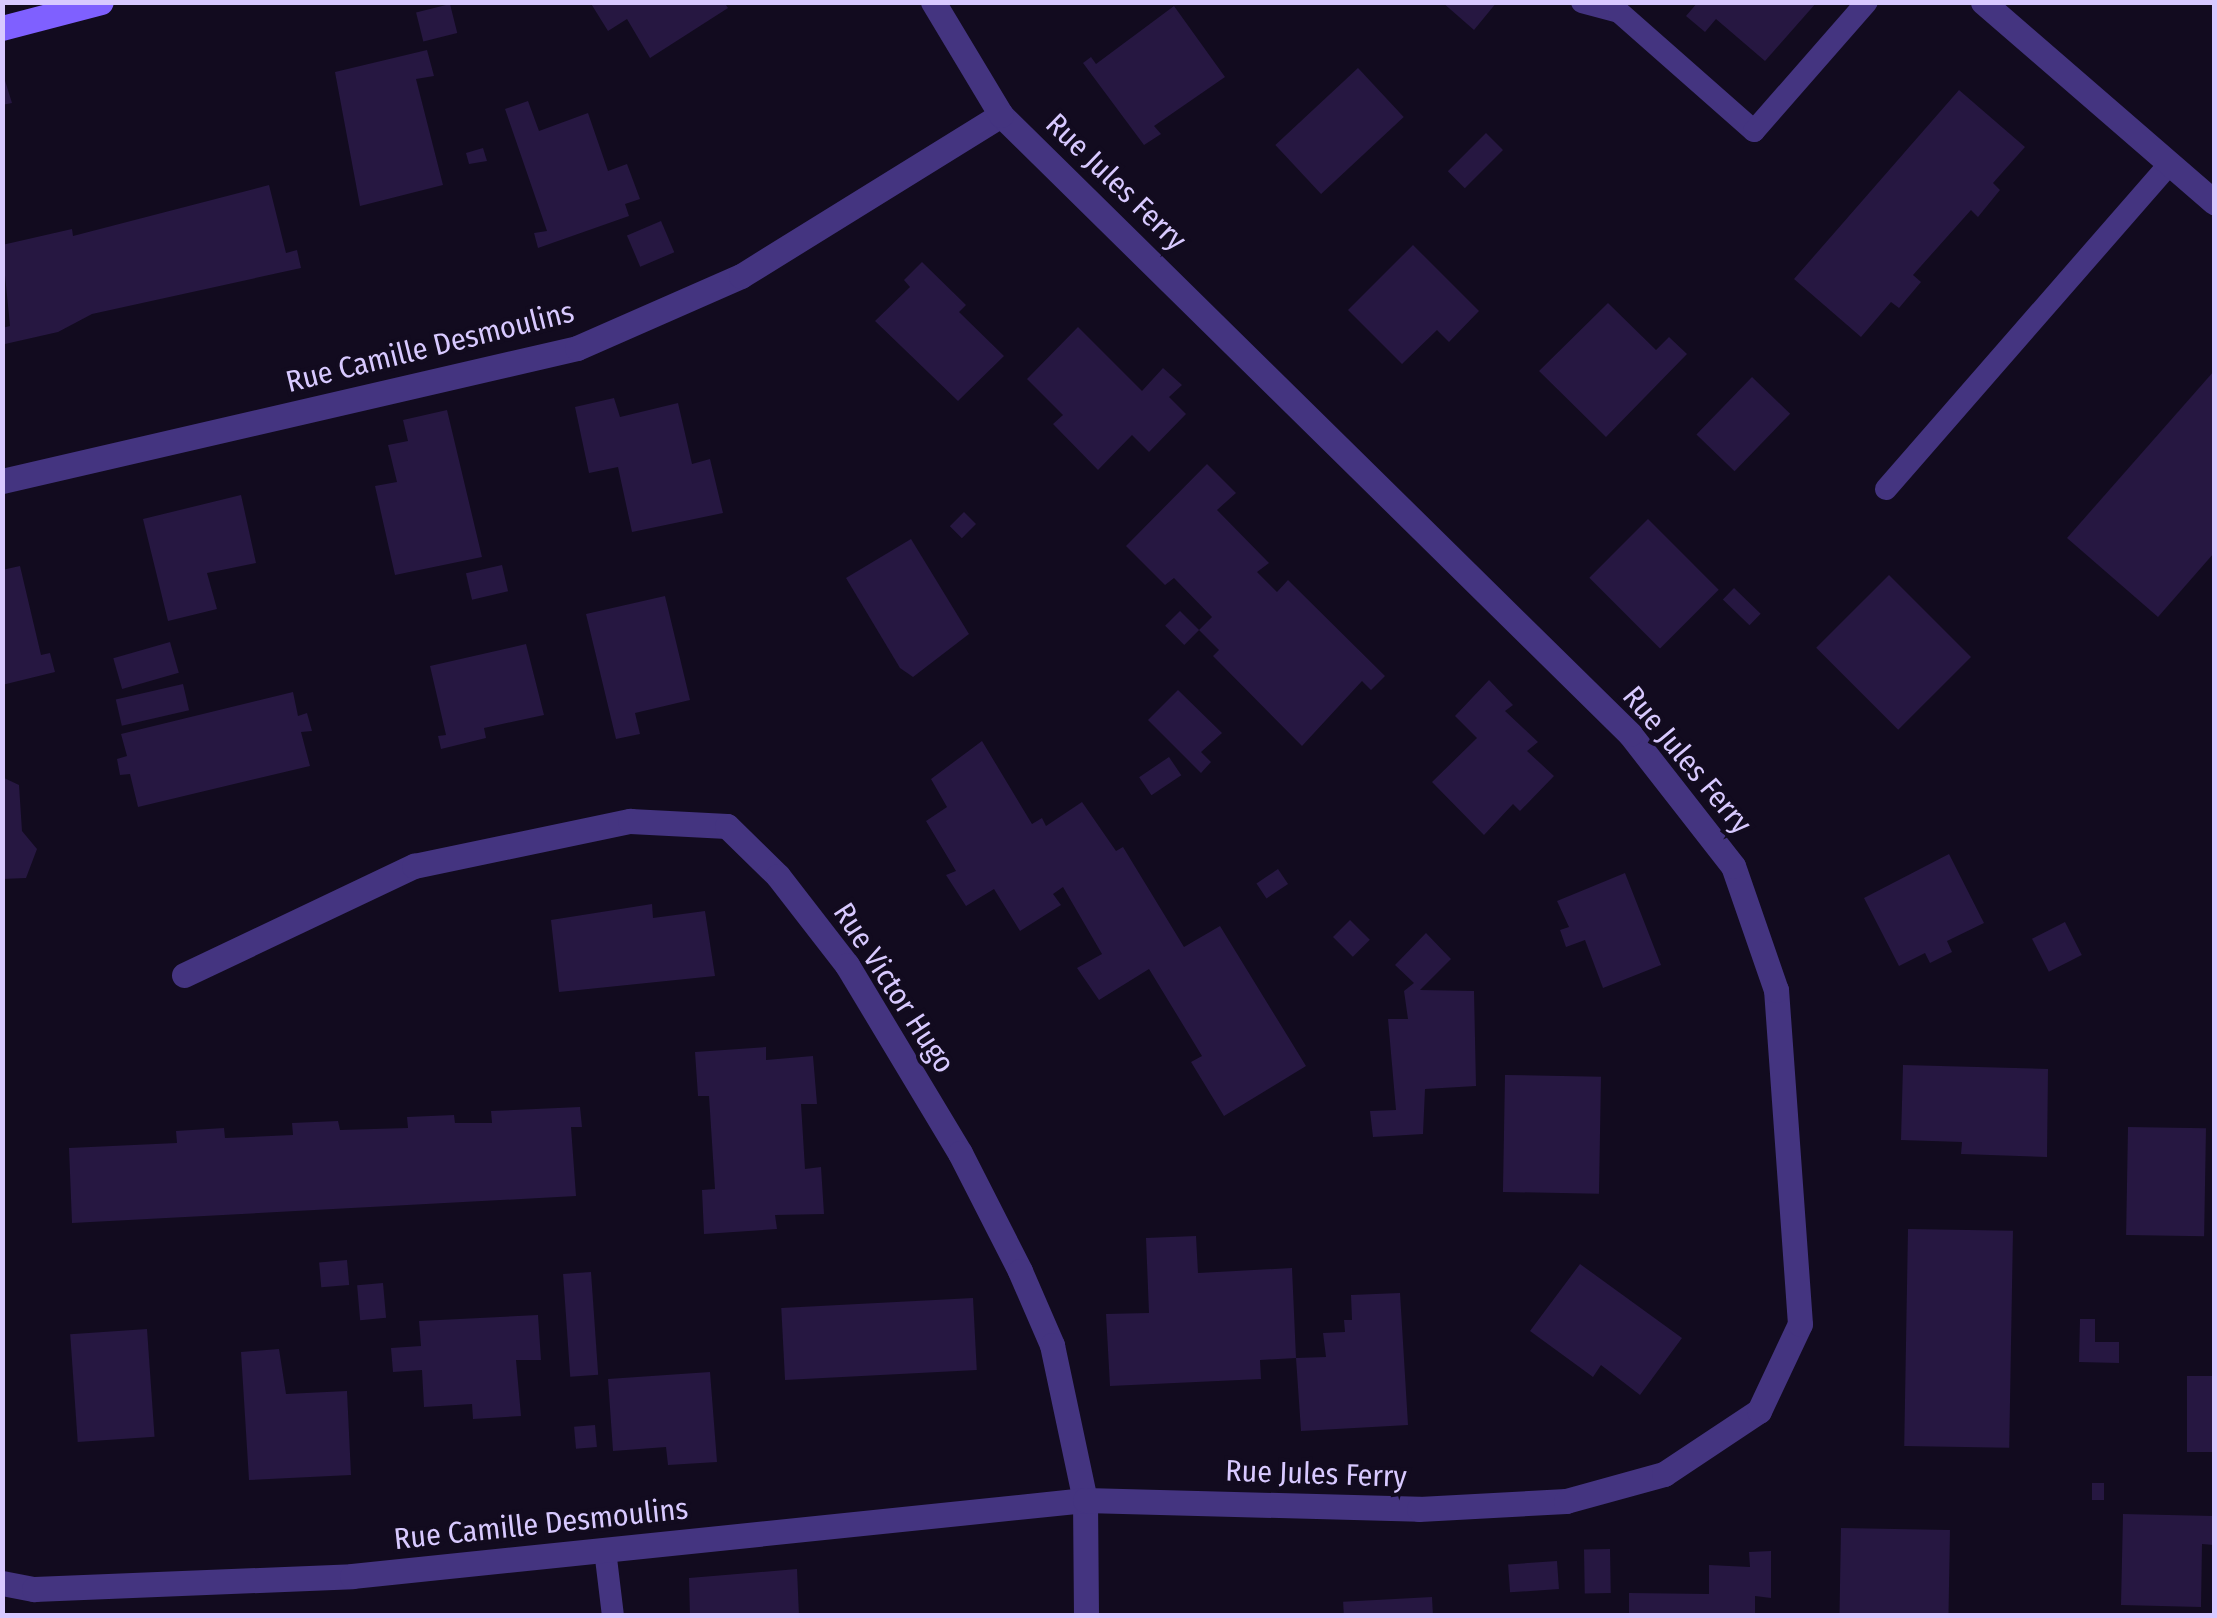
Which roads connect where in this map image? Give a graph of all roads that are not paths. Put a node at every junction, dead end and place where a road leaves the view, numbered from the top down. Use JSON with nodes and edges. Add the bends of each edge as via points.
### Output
{"nodes":[{"id":1,"x":101,"y":2,"type":"edge"},
{"id":2,"x":933,"y":2,"type":"edge"},
{"id":3,"x":1582,"y":2,"type":"edge"},
{"id":4,"x":1867,"y":2,"type":"edge"},
{"id":5,"x":1984,"y":2,"type":"edge"},
{"id":6,"x":2,"y":28,"type":"edge"},
{"id":7,"x":1001,"y":115,"type":"junction"},
{"id":8,"x":2170,"y":164,"type":"junction"},
{"id":9,"x":2214,"y":202,"type":"edge"},
{"id":10,"x":2,"y":481,"type":"edge"},
{"id":11,"x":1886,"y":489,"type":"dead end"},
{"id":12,"x":184,"y":975,"type":"dead end"},
{"id":13,"x":1085,"y":1500,"type":"junction"},
{"id":14,"x":604,"y":1550,"type":"junction"},
{"id":15,"x":2,"y":1583,"type":"edge"},
{"id":16,"x":613,"y":1616,"type":"edge"},
{"id":17,"x":1086,"y":1616,"type":"edge"}],
"edges":[{"from":1,"to":6,"type":"main road"},
{"from":2,"to":7,"type":"street","name":"Rue Jules Ferry"},
{"from":3,"to":4,"type":"lane","via":[[1619,12],[1754,131]]},
{"from":5,"to":8,"type":"street"},
{"from":7,"to":10,"type":"street","name":"Rue Camille Desmoulins","via":[[741,276],[578,348]]},
{"from":7,"to":13,"type":"street","name":"Rue Jules Ferry","via":[[1630,734],[1732,866],[1776,990],[1800,1324],[1759,1411],[1664,1474],[1566,1501],[1419,1509]]},
{"from":8,"to":9,"type":"street"},
{"from":8,"to":11,"type":"lane"},
{"from":12,"to":13,"type":"street","name":"Rue Victor Hugo","via":[[414,866],[630,821],[727,826],[778,876],[846,965],[960,1153],[1052,1345]]},
{"from":13,"to":14,"type":"street","name":"Rue Camille Desmoulins"},
{"from":13,"to":17,"type":"street","name":"Rue Victor Hugo"},
{"from":14,"to":15,"type":"street","name":"Rue Camille Desmoulins","via":[[352,1576],[34,1589]]},
{"from":14,"to":16,"type":"lane"}]}
